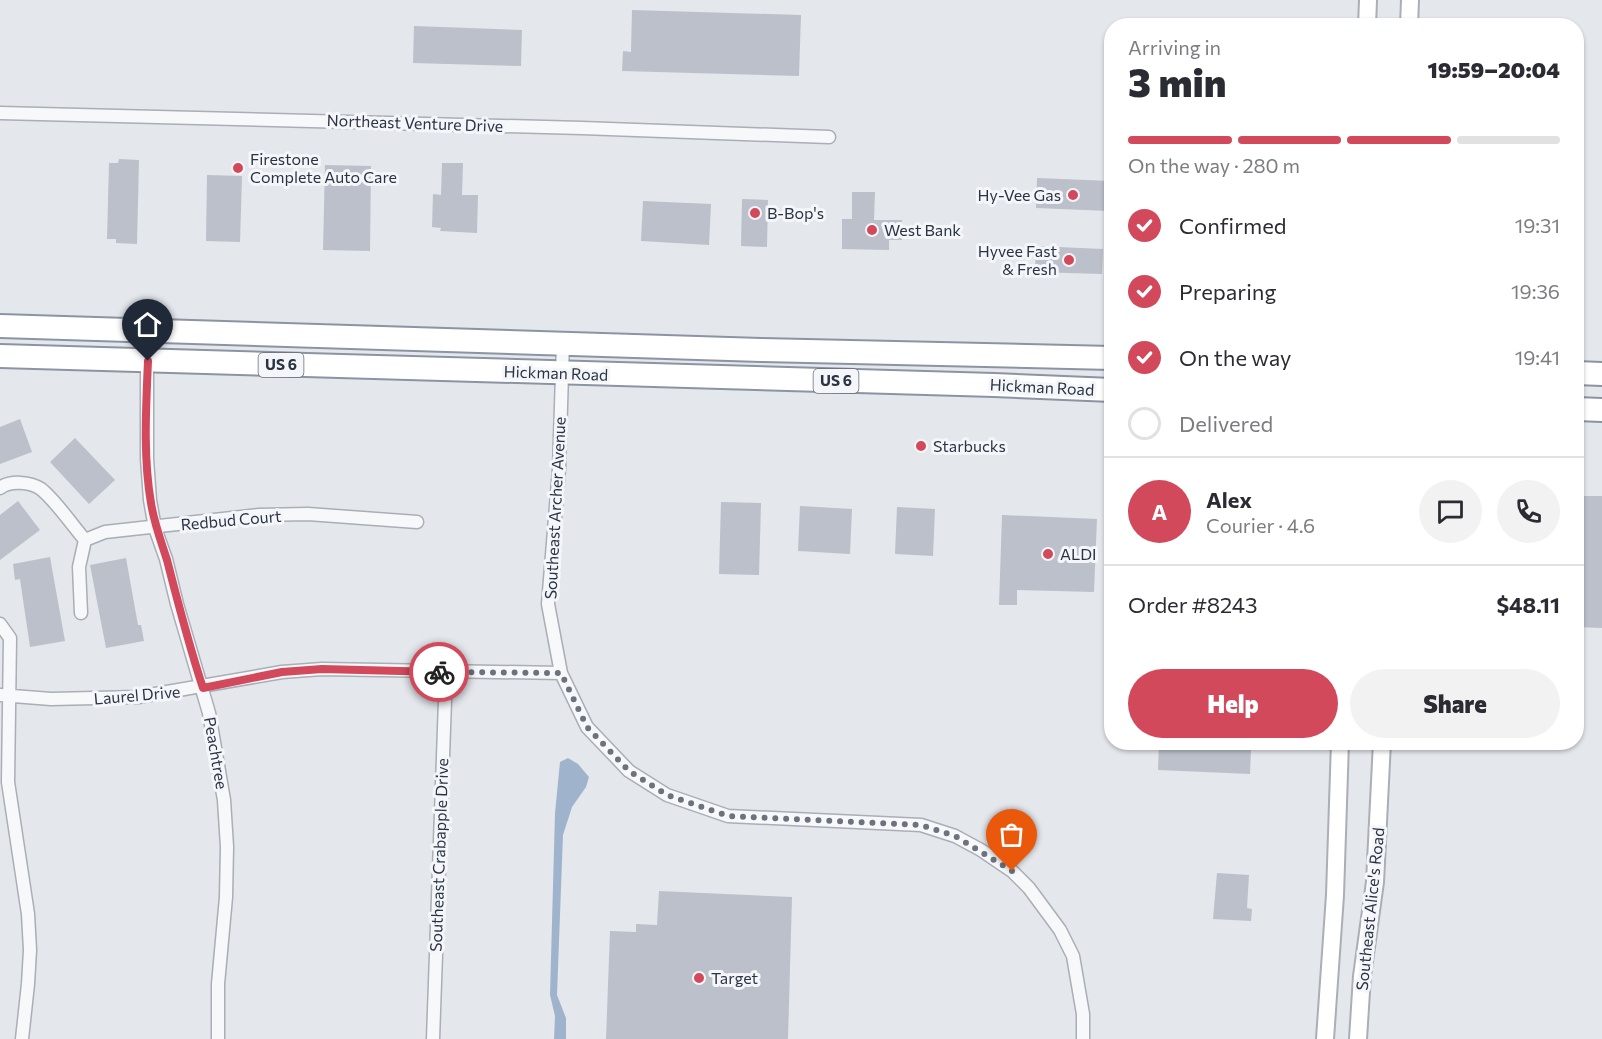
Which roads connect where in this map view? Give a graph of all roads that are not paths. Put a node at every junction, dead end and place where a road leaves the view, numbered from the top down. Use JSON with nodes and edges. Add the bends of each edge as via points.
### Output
{"nodes":[{"id":1,"x":1368,"y":0,"type":"edge"},
{"id":2,"x":1410,"y":0,"type":"edge"},
{"id":3,"x":1367,"y":18,"type":"edge"},
{"id":4,"x":1409,"y":18,"type":"edge"},
{"id":5,"x":0,"y":113,"type":"edge"},
{"id":6,"x":829,"y":137,"type":"dead end"},
{"id":7,"x":0,"y":326,"type":"edge"},
{"id":8,"x":147,"y":331,"type":"junction"},
{"id":9,"x":563,"y":343,"type":"junction"},
{"id":10,"x":0,"y":356,"type":"edge"},
{"id":11,"x":1104,"y":358,"type":"edge"},
{"id":12,"x":148,"y":361,"type":"junction"},
{"id":13,"x":561,"y":373,"type":"junction"},
{"id":14,"x":1584,"y":373,"type":"edge"},
{"id":15,"x":1602,"y":374,"type":"edge"},
{"id":16,"x":1104,"y":390,"type":"edge"},
{"id":17,"x":1584,"y":409,"type":"edge"},
{"id":18,"x":1602,"y":410,"type":"edge"},
{"id":19,"x":0,"y":488,"type":"edge"},
{"id":20,"x":417,"y":522,"type":"dead end"},
{"id":21,"x":155,"y":528,"type":"junction"},
{"id":22,"x":85,"y":540,"type":"junction"},
{"id":23,"x":81,"y":613,"type":"dead end"},
{"id":24,"x":0,"y":624,"type":"edge"},
{"id":25,"x":446,"y":672,"type":"junction"},
{"id":26,"x":561,"y":673,"type":"junction"},
{"id":27,"x":203,"y":688,"type":"junction"},
{"id":28,"x":5,"y":696,"type":"edge"},
{"id":29,"x":1340,"y":750,"type":"edge"},
{"id":30,"x":1382,"y":750,"type":"edge"},
{"id":31,"x":22,"y":1039,"type":"edge"},
{"id":32,"x":218,"y":1039,"type":"edge"},
{"id":33,"x":433,"y":1039,"type":"edge"},
{"id":34,"x":1083,"y":1039,"type":"edge"},
{"id":35,"x":1325,"y":1039,"type":"edge"},
{"id":36,"x":1358,"y":1039,"type":"edge"}],
"edges":[{"from":1,"to":3,"type":"main road"},
{"from":2,"to":4,"type":"main road"},
{"from":5,"to":6,"type":"street","name":"Northeast Venture Drive"},
{"from":7,"to":8,"type":"highway","name":"Hickman Road","number":"US 6"},
{"from":8,"to":9,"type":"highway","name":"Hickman Road","number":"US 6"},
{"from":8,"to":12,"type":"street","name":"Peachtree"},
{"from":9,"to":11,"type":"highway","name":"Hickman Road","number":"US 6"},
{"from":9,"to":13,"type":"street","name":"Southeast Archer Avenue"},
{"from":10,"to":12,"type":"highway","name":"Hickman Road","number":"US 6"},
{"from":12,"to":13,"type":"highway","name":"Hickman Road","number":"US 6"},
{"from":12,"to":21,"type":"street","name":"Peachtree","via":[[147,459]]},
{"from":13,"to":16,"type":"highway","name":"Hickman Road","number":"US 6"},
{"from":13,"to":26,"type":"street","name":"Southeast Archer Avenue","via":[[559,469],[548,604]]},
{"from":14,"to":15,"type":"highway"},
{"from":17,"to":18,"type":"highway"},
{"from":19,"to":22,"type":"street","via":[[4,484],[24,483],[40,489]]},
{"from":20,"to":21,"type":"street","name":"Redbud Court","via":[[259,515]]},
{"from":21,"to":22,"type":"street","name":"Redbud Court","via":[[105,532]]},
{"from":21,"to":27,"type":"street","name":"Peachtree"},
{"from":22,"to":23,"type":"street","via":[[79,567]]},
{"from":24,"to":28,"type":"street","via":[[10,638]]},
{"from":25,"to":26,"type":"street","name":"Laurel Drive"},
{"from":25,"to":27,"type":"street","name":"Laurel Drive","via":[[322,669],[282,672]]},
{"from":25,"to":33,"type":"street","name":"Southeast Crabapple Drive"},
{"from":26,"to":34,"type":"street","name":"Southeast Archer Avenue","via":[[587,727],[629,771],[667,795],[728,816],[921,825],[955,836],[1012,871],[1060,930],[1073,956]]},
{"from":27,"to":28,"type":"street","name":"Laurel Drive","via":[[94,700]]},
{"from":27,"to":32,"type":"street","name":"Peachtree","via":[[218,756],[227,847]]},
{"from":28,"to":31,"type":"street","via":[[8,792],[30,950]]},
{"from":29,"to":35,"type":"main road","name":"Southeast Alice's Road"},
{"from":30,"to":36,"type":"main road","name":"Southeast Alice's Road","via":[[1376,882],[1362,976]]}]}
